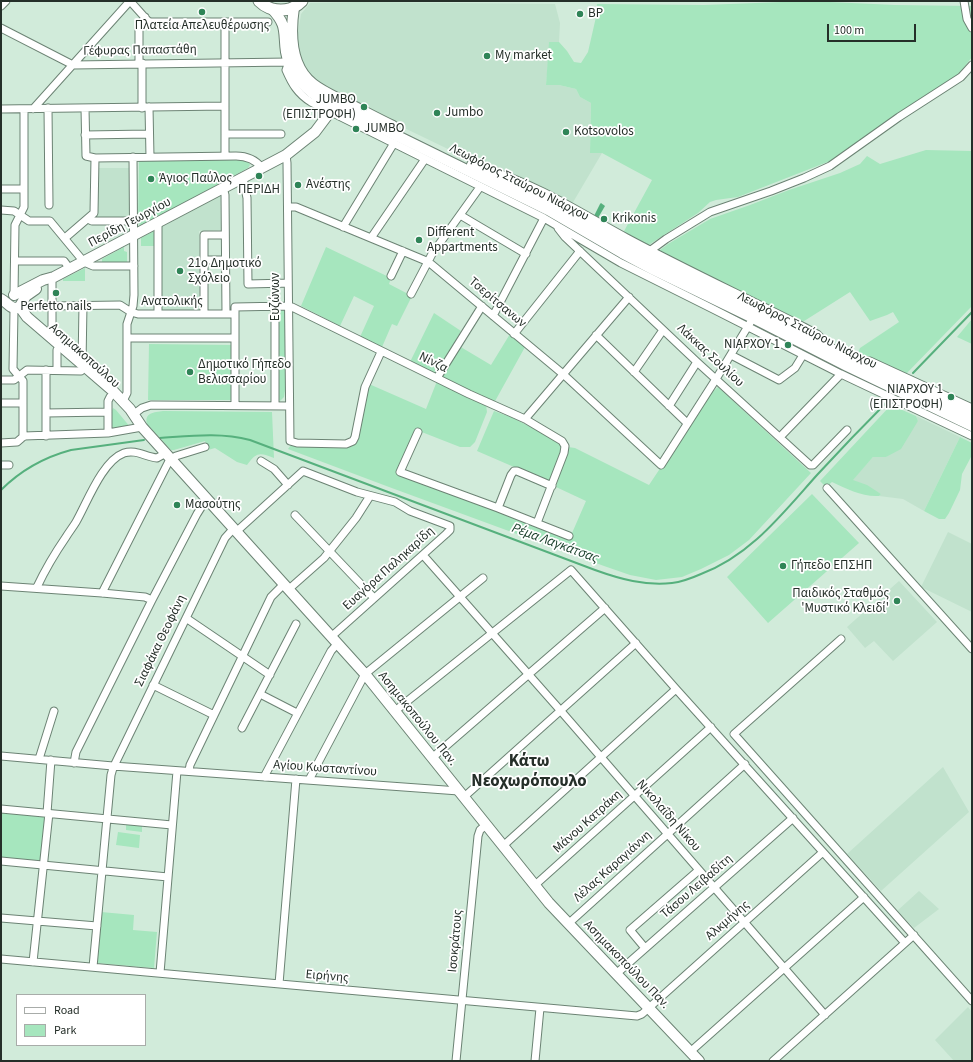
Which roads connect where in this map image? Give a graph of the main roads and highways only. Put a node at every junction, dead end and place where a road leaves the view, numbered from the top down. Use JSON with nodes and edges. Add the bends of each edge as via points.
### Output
{"nodes":[{"id":1,"x":259,"y":1,"type":"edge"},
{"id":2,"x":298,"y":4,"type":"edge"},
{"id":3,"x":272,"y":9,"type":"junction"},
{"id":4,"x":330,"y":112,"type":"road end"},
{"id":5,"x":10,"y":302,"type":"edge"},
{"id":6,"x":82,"y":368,"type":"junction"},
{"id":7,"x":972,"y":416,"type":"edge"},
{"id":8,"x":138,"y":421,"type":"junction"},
{"id":9,"x":972,"y":426,"type":"edge"},
{"id":10,"x":166,"y":453,"type":"joint"},
{"id":11,"x":699,"y":1061,"type":"edge"}],
"edges":[{"from":1,"to":3,"type":"main road"},
{"from":2,"to":3,"type":"main road","via":[[284,10]]},
{"from":2,"to":7,"type":"main road","name":"Λεωφόρος Σταύρου Νιάρχου","via":[[291,24],[293,52],[302,72],[313,84],[572,215],[648,257],[851,359]]},
{"from":3,"to":9,"type":"main road","name":"Λεωφόρος Σταύρου Νιάρχου","via":[[284,27],[286,50],[293,70],[303,85],[318,97],[548,210],[638,262]]},
{"from":4,"to":5,"type":"main road","name":"Περίδη Γεωργίου","via":[[315,132],[286,155],[53,279],[43,280]]},
{"from":5,"to":6,"type":"main road","name":"Ασημακοπούλου","via":[[57,350]]},
{"from":5,"to":6,"type":"main road","name":"Ασημακοπούλου","via":[[22,309]]},
{"from":6,"to":8,"type":"main road","name":"Ασημακοπούλου","via":[[123,401]]},
{"from":6,"to":8,"type":"main road","name":"Ασημακοπούλου","via":[[128,416]]},
{"from":8,"to":10,"type":"main road","name":"Ασημακοπούλου"},
{"from":10,"to":11,"type":"main road","name":"Ασημακοπούλου Παν.","via":[[365,674],[534,886]]}]}
